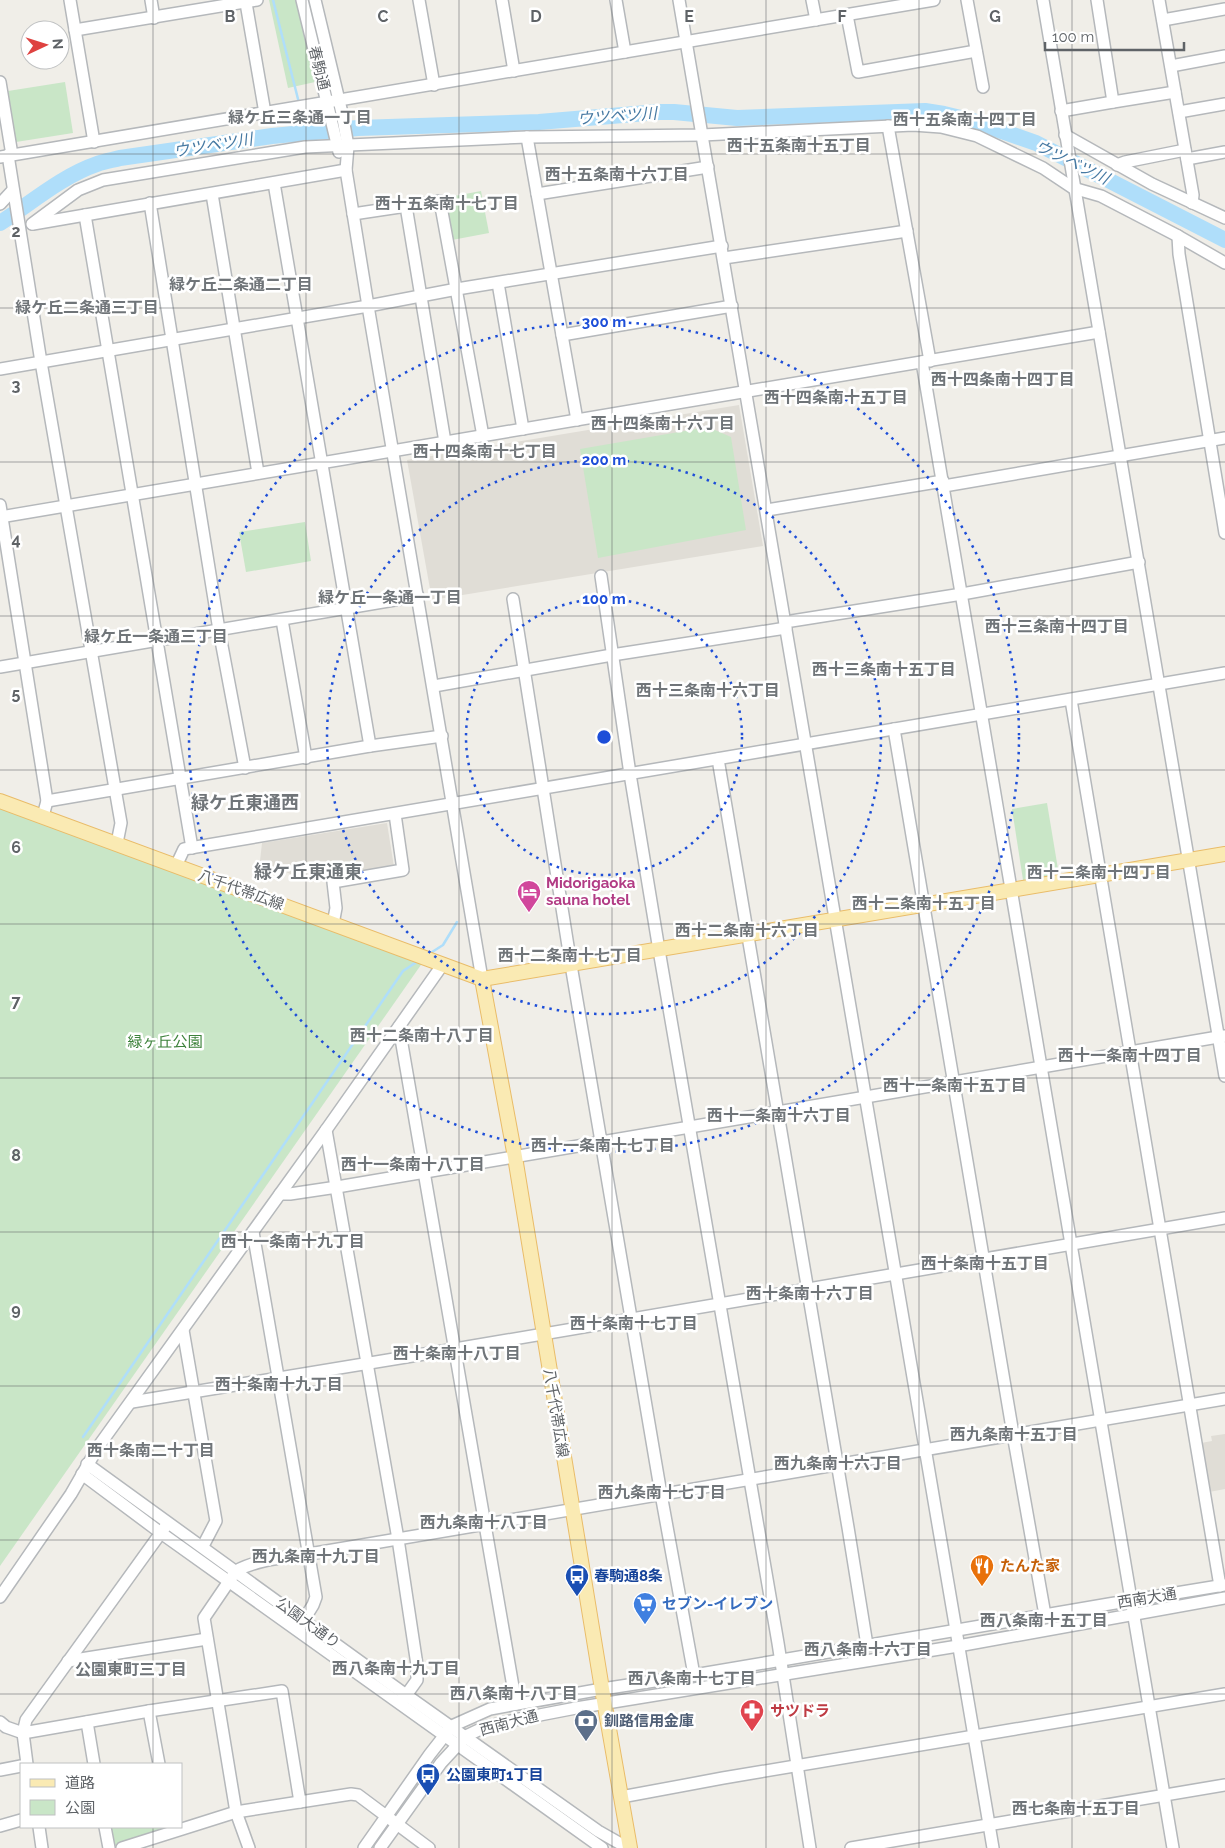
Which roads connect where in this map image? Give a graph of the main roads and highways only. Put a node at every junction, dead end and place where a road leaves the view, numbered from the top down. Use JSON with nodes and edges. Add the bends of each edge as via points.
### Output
{"nodes":[{"id":1,"x":0,"y":801,"type":"edge"},
{"id":2,"x":1225,"y":854,"type":"edge"},
{"id":3,"x":482,"y":979,"type":"junction"},
{"id":4,"x":629,"y":1848,"type":"edge"}],
"edges":[{"from":1,"to":3,"type":"main road","name":"八千代帯広線"},
{"from":2,"to":3,"type":"main road","name":"八千代帯広線"},
{"from":3,"to":4,"type":"main road","name":"八千代帯広線","via":[[515,1157]]}]}
